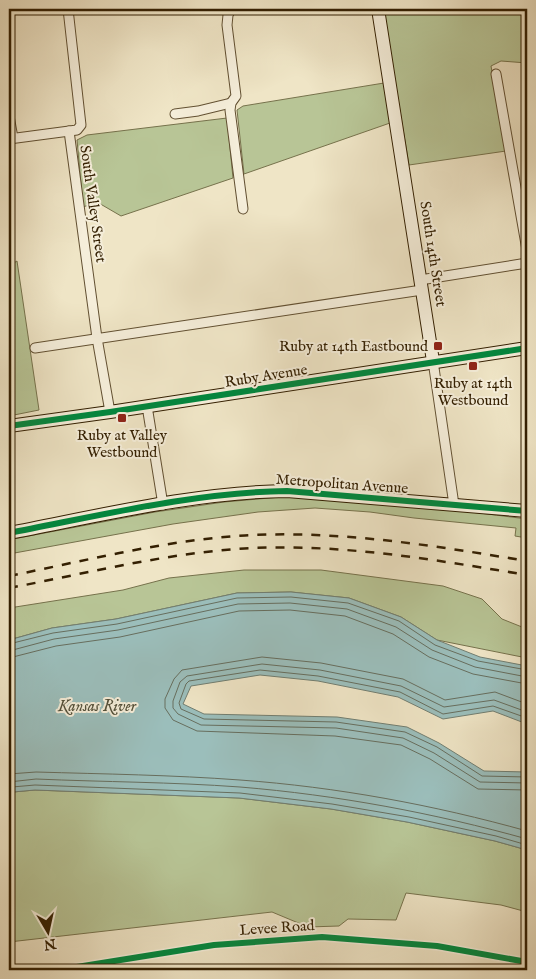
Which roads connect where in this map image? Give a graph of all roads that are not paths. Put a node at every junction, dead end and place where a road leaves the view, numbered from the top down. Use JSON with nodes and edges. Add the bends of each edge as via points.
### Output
{"nodes":[{"id":1,"x":68,"y":9,"type":"edge"},
{"id":2,"x":231,"y":9,"type":"edge"},
{"id":3,"x":378,"y":9,"type":"edge"},
{"id":4,"x":496,"y":74,"type":"dead end"},
{"id":5,"x":232,"y":103,"type":"junction"},
{"id":6,"x":175,"y":114,"type":"dead end"},
{"id":7,"x":9,"y":116,"type":"edge"},
{"id":8,"x":69,"y":131,"type":"junction"},
{"id":9,"x":11,"y":138,"type":"edge"},
{"id":10,"x":243,"y":209,"type":"dead end"},
{"id":11,"x":527,"y":250,"type":"edge"},
{"id":12,"x":527,"y":263,"type":"edge"},
{"id":13,"x":421,"y":285,"type":"junction"},
{"id":14,"x":97,"y":338,"type":"junction"},
{"id":15,"x":35,"y":348,"type":"dead end"},
{"id":16,"x":527,"y":348,"type":"edge"},
{"id":17,"x":433,"y":361,"type":"junction"},
{"id":18,"x":147,"y":406,"type":"junction"},
{"id":19,"x":110,"y":412,"type":"junction"},
{"id":20,"x":9,"y":426,"type":"edge"},
{"id":21,"x":163,"y":504,"type":"junction"},
{"id":22,"x":454,"y":505,"type":"junction"},
{"id":23,"x":527,"y":510,"type":"edge"},
{"id":24,"x":9,"y":533,"type":"edge"}],
"edges":[{"from":1,"to":8,"type":"street","name":"South Valley Street","via":[[81,123],[77,130]]},
{"from":2,"to":5,"type":"street","via":[[227,25],[236,96]]},
{"from":3,"to":13,"type":"street","name":"South 14th Street"},
{"from":4,"to":11,"type":"street"},
{"from":5,"to":6,"type":"street"},
{"from":5,"to":10,"type":"street","via":[[230,110]]},
{"from":7,"to":9,"type":"street"},
{"from":8,"to":9,"type":"street"},
{"from":8,"to":14,"type":"street","name":"South Valley Street"},
{"from":12,"to":13,"type":"street"},
{"from":13,"to":14,"type":"street","via":[[314,307]]},
{"from":13,"to":17,"type":"street","name":"South 14th Street"},
{"from":14,"to":15,"type":"street"},
{"from":14,"to":19,"type":"street","name":"South Valley Street"},
{"from":16,"to":17,"type":"street","name":"Ruby Avenue"},
{"from":17,"to":18,"type":"street","name":"Ruby Avenue"},
{"from":17,"to":22,"type":"street","name":"South 14th Street"},
{"from":18,"to":19,"type":"street","name":"Ruby Avenue"},
{"from":18,"to":21,"type":"street"},
{"from":19,"to":20,"type":"street","name":"Ruby Avenue"},
{"from":21,"to":22,"type":"street","name":"Metropolitan Avenue","via":[[231,494],[287,491]]},
{"from":21,"to":24,"type":"street","name":"Metropolitan Avenue"},
{"from":22,"to":23,"type":"street","name":"Metropolitan Avenue"}]}
